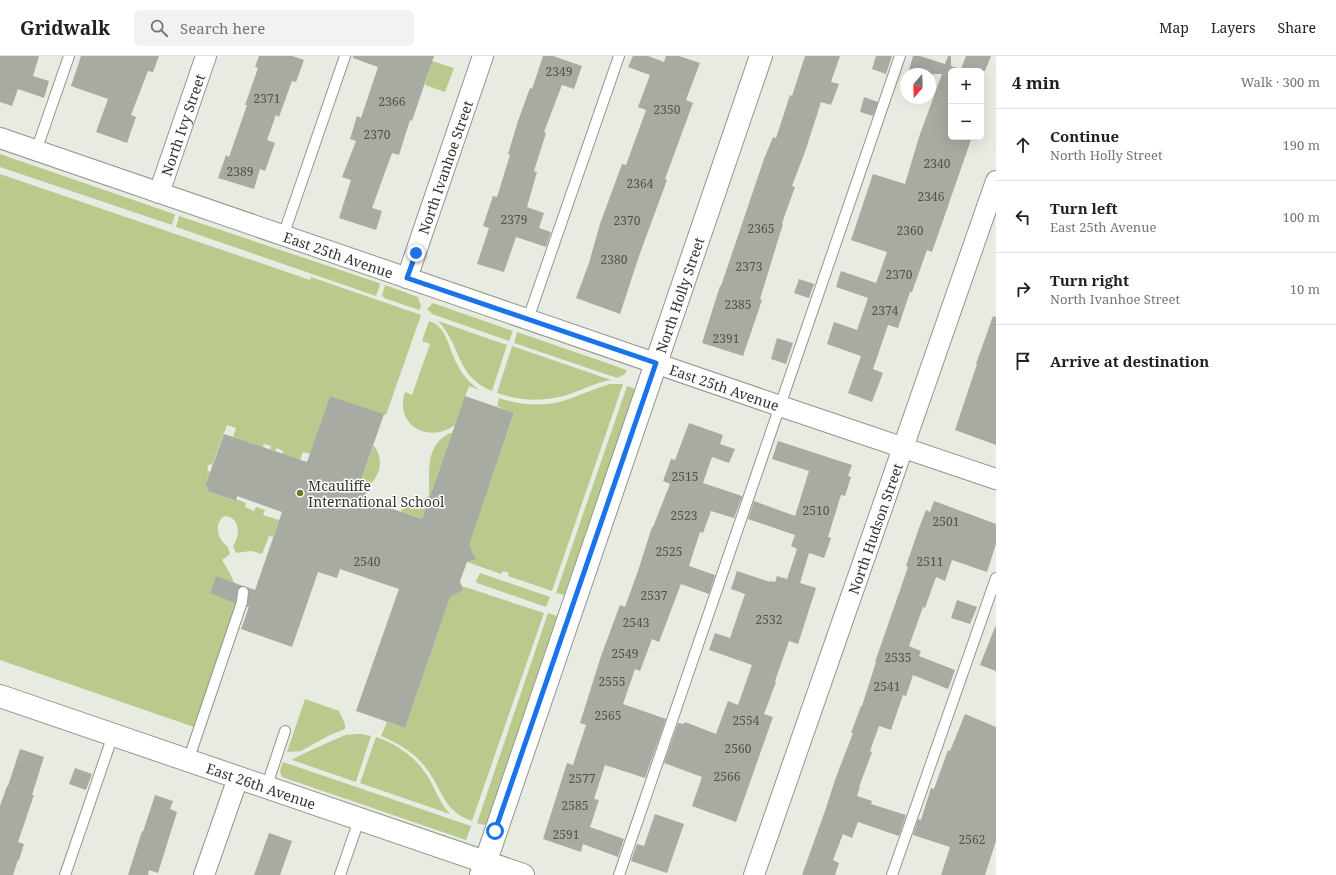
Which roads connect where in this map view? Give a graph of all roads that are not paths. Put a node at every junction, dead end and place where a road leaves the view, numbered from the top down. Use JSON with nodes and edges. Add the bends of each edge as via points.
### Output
{"nodes":[{"id":1,"x":69,"y":56,"type":"edge"},
{"id":2,"x":206,"y":56,"type":"edge"},
{"id":3,"x":345,"y":56,"type":"edge"},
{"id":4,"x":483,"y":56,"type":"edge"},
{"id":5,"x":619,"y":56,"type":"edge"},
{"id":6,"x":761,"y":56,"type":"edge"},
{"id":7,"x":900,"y":56,"type":"edge"},
{"id":8,"x":0,"y":138,"type":"edge"},
{"id":9,"x":36,"y":151,"type":"junction"},
{"id":10,"x":996,"y":181,"type":"edge"},
{"id":11,"x":159,"y":193,"type":"junction"},
{"id":12,"x":283,"y":236,"type":"junction"},
{"id":13,"x":407,"y":278,"type":"junction"},
{"id":14,"x":528,"y":319,"type":"junction"},
{"id":15,"x":656,"y":363,"type":"junction"},
{"id":16,"x":780,"y":406,"type":"junction"},
{"id":17,"x":903,"y":447,"type":"junction"},
{"id":18,"x":996,"y":479,"type":"edge"},
{"id":19,"x":996,"y":578,"type":"edge"},
{"id":20,"x":243,"y":592,"type":"dead end"},
{"id":21,"x":0,"y":696,"type":"edge"},
{"id":22,"x":285,"y":731,"type":"dead end"},
{"id":23,"x":113,"y":735,"type":"junction"},
{"id":24,"x":188,"y":761,"type":"junction"},
{"id":25,"x":238,"y":778,"type":"junction"},
{"id":26,"x":266,"y":788,"type":"junction"},
{"id":27,"x":359,"y":820,"type":"junction"},
{"id":28,"x":483,"y":869,"type":"edge"},
{"id":29,"x":65,"y":875,"type":"edge"},
{"id":30,"x":204,"y":875,"type":"edge"},
{"id":31,"x":340,"y":875,"type":"edge"},
{"id":32,"x":522,"y":875,"type":"edge"},
{"id":33,"x":619,"y":875,"type":"edge"},
{"id":34,"x":754,"y":875,"type":"edge"},
{"id":35,"x":892,"y":875,"type":"edge"}],
"edges":[{"from":1,"to":9,"type":"lane"},
{"from":2,"to":11,"type":"street","name":"North Ivy Street"},
{"from":3,"to":12,"type":"lane"},
{"from":4,"to":13,"type":"street","name":"North Ivanhoe Street"},
{"from":5,"to":14,"type":"lane"},
{"from":6,"to":15,"type":"street","name":"North Holly Street"},
{"from":7,"to":16,"type":"lane"},
{"from":8,"to":9,"type":"street","name":"East 25th Avenue"},
{"from":9,"to":11,"type":"street","name":"East 25th Avenue"},
{"from":10,"to":17,"type":"street","name":"North Hudson Street"},
{"from":11,"to":12,"type":"street","name":"East 25th Avenue"},
{"from":12,"to":13,"type":"street","name":"East 25th Avenue"},
{"from":13,"to":14,"type":"street","name":"East 25th Avenue"},
{"from":14,"to":15,"type":"street","name":"East 25th Avenue"},
{"from":15,"to":16,"type":"street","name":"East 25th Avenue"},
{"from":15,"to":28,"type":"street","name":"North Holly Street"},
{"from":16,"to":17,"type":"street","name":"East 25th Avenue"},
{"from":16,"to":33,"type":"lane"},
{"from":17,"to":18,"type":"street","name":"East 25th Avenue"},
{"from":17,"to":34,"type":"street","name":"North Hudson Street"},
{"from":19,"to":35,"type":"lane"},
{"from":20,"to":24,"type":"lane","via":[[242,602]]},
{"from":21,"to":23,"type":"street","name":"East 26th Avenue"},
{"from":22,"to":26,"type":"lane"},
{"from":23,"to":24,"type":"street","name":"East 26th Avenue"},
{"from":23,"to":29,"type":"lane"},
{"from":24,"to":25,"type":"street","name":"East 26th Avenue"},
{"from":25,"to":26,"type":"street","name":"East 26th Avenue"},
{"from":25,"to":30,"type":"street"},
{"from":26,"to":27,"type":"street","name":"East 26th Avenue"},
{"from":27,"to":28,"type":"street","name":"East 26th Avenue"},
{"from":27,"to":31,"type":"lane"},
{"from":28,"to":32,"type":"street","name":"East 26th Avenue"}]}
